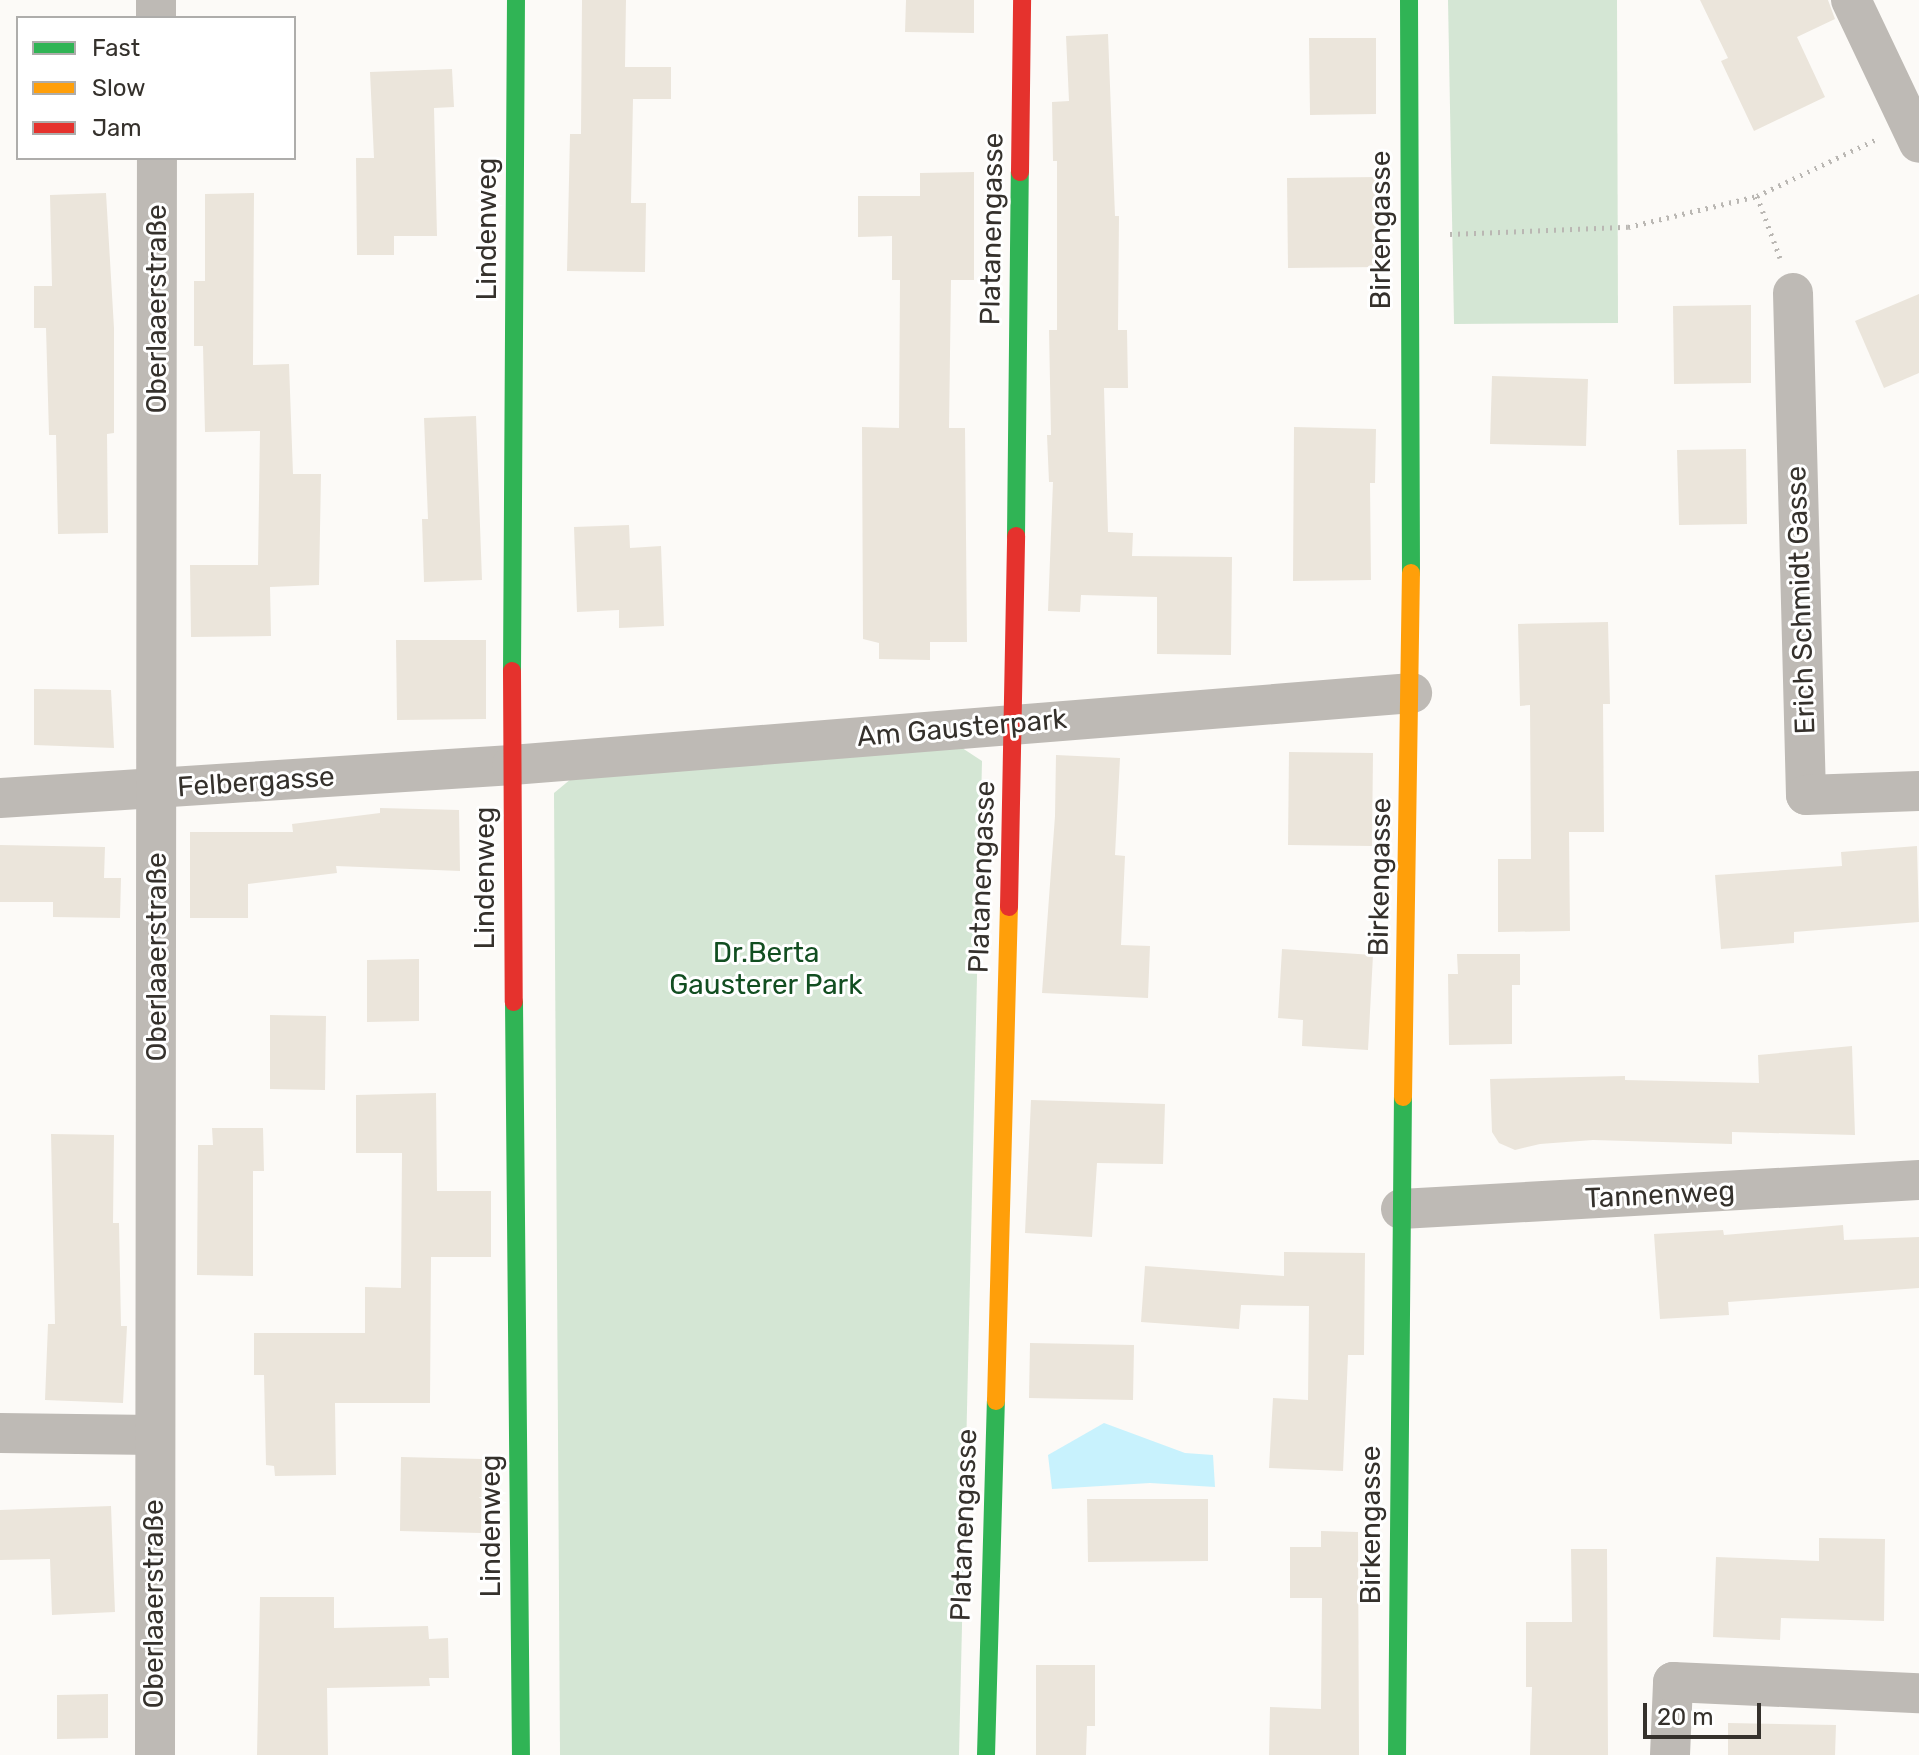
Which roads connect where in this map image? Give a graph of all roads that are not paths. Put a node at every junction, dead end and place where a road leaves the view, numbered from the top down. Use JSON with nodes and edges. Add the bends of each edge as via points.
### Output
{"nodes":[{"id":1,"x":516,"y":0,"type":"edge"},
{"id":2,"x":1022,"y":0,"type":"edge"},
{"id":3,"x":1409,"y":0,"type":"edge"},
{"id":4,"x":1851,"y":0,"type":"edge"},
{"id":5,"x":1914,"y":133,"type":"edge"},
{"id":6,"x":157,"y":160,"type":"edge"},
{"id":7,"x":1793,"y":293,"type":"road end"},
{"id":8,"x":1412,"y":693,"type":"junction"},
{"id":9,"x":1014,"y":723,"type":"junction"},
{"id":10,"x":512,"y":765,"type":"junction"},
{"id":11,"x":158,"y":788,"type":"junction"},
{"id":12,"x":1919,"y":791,"type":"edge"},
{"id":13,"x":0,"y":798,"type":"edge"},
{"id":14,"x":1919,"y":1180,"type":"edge"},
{"id":15,"x":1401,"y":1209,"type":"junction"},
{"id":16,"x":0,"y":1433,"type":"edge"},
{"id":17,"x":154,"y":1435,"type":"junction"},
{"id":18,"x":1919,"y":1693,"type":"edge"},
{"id":19,"x":155,"y":1755,"type":"edge"},
{"id":20,"x":521,"y":1755,"type":"edge"},
{"id":21,"x":986,"y":1755,"type":"edge"},
{"id":22,"x":1397,"y":1755,"type":"edge"},
{"id":23,"x":1670,"y":1755,"type":"edge"}],
"edges":[{"from":1,"to":10,"type":"street","name":"Lindenweg"},
{"from":2,"to":9,"type":"street","name":"Platanengasse"},
{"from":3,"to":8,"type":"street","name":"Birkengasse"},
{"from":4,"to":5,"type":"street"},
{"from":6,"to":11,"type":"street","name":"Oberlaaerstraße"},
{"from":7,"to":12,"type":"street","name":"Erich Schmidt Gasse","via":[[1806,795]]},
{"from":8,"to":9,"type":"street","name":"Am Gausterpark"},
{"from":8,"to":15,"type":"street","name":"Birkengasse"},
{"from":9,"to":10,"type":"street","name":"Am Gausterpark"},
{"from":9,"to":21,"type":"street","name":"Platanengasse"},
{"from":10,"to":11,"type":"street","name":"Felbergasse"},
{"from":10,"to":20,"type":"street","name":"Lindenweg"},
{"from":11,"to":13,"type":"street","name":"Felbergasse"},
{"from":11,"to":17,"type":"street","name":"Oberlaaerstraße"},
{"from":14,"to":15,"type":"street","name":"Tannenweg"},
{"from":15,"to":22,"type":"street","name":"Birkengasse"},
{"from":16,"to":17,"type":"street"},
{"from":17,"to":19,"type":"street","name":"Oberlaaerstraße"},
{"from":18,"to":23,"type":"street","via":[[1673,1682]]}]}
